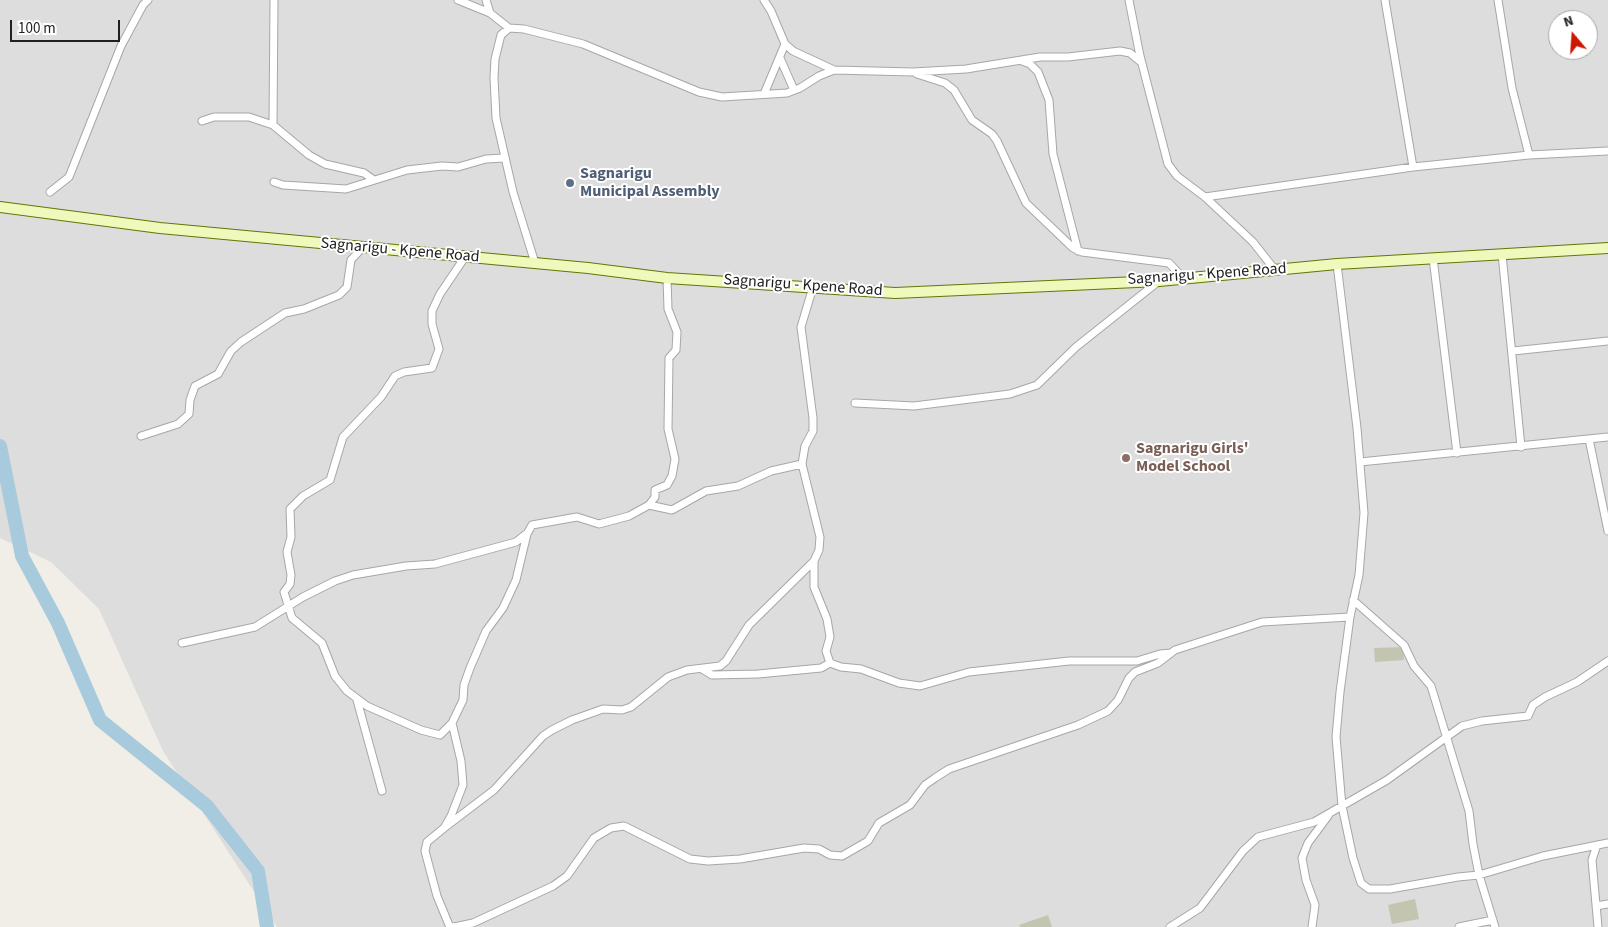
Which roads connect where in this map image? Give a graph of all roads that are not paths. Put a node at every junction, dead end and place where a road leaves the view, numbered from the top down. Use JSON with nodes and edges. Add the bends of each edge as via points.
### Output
{"nodes":[{"id":1,"x":148,"y":0,"type":"edge"},
{"id":2,"x":274,"y":0,"type":"edge"},
{"id":3,"x":458,"y":0,"type":"edge"},
{"id":4,"x":486,"y":0,"type":"edge"},
{"id":5,"x":764,"y":0,"type":"edge"},
{"id":6,"x":1129,"y":0,"type":"edge"},
{"id":7,"x":1384,"y":0,"type":"edge"},
{"id":8,"x":1498,"y":0,"type":"edge"},
{"id":9,"x":490,"y":13,"type":"junction"},
{"id":10,"x":509,"y":28,"type":"junction"},
{"id":11,"x":785,"y":44,"type":"junction"},
{"id":12,"x":780,"y":58,"type":"junction"},
{"id":13,"x":1022,"y":61,"type":"junction"},
{"id":14,"x":1142,"y":62,"type":"junction"},
{"id":15,"x":834,"y":70,"type":"junction"},
{"id":16,"x":912,"y":72,"type":"junction"},
{"id":17,"x":794,"y":90,"type":"junction"},
{"id":18,"x":764,"y":94,"type":"junction"},
{"id":19,"x":202,"y":121,"type":"dead end"},
{"id":20,"x":273,"y":125,"type":"junction"},
{"id":21,"x":1608,"y":150,"type":"edge"},
{"id":22,"x":1529,"y":155,"type":"junction"},
{"id":23,"x":504,"y":158,"type":"junction"},
{"id":24,"x":1413,"y":167,"type":"junction"},
{"id":25,"x":374,"y":180,"type":"junction"},
{"id":26,"x":274,"y":182,"type":"dead end"},
{"id":27,"x":50,"y":192,"type":"dead end"},
{"id":28,"x":1205,"y":197,"type":"junction"},
{"id":29,"x":0,"y":207,"type":"edge"},
{"id":30,"x":363,"y":247,"type":"junction"},
{"id":31,"x":1608,"y":248,"type":"edge"},
{"id":32,"x":1078,"y":251,"type":"junction"},
{"id":33,"x":1502,"y":254,"type":"junction"},
{"id":34,"x":465,"y":257,"type":"junction"},
{"id":35,"x":1433,"y":258,"type":"junction"},
{"id":36,"x":535,"y":264,"type":"junction"},
{"id":37,"x":1337,"y":264,"type":"junction"},
{"id":38,"x":1275,"y":270,"type":"junction"},
{"id":39,"x":1182,"y":277,"type":"junction"},
{"id":40,"x":667,"y":278,"type":"junction"},
{"id":41,"x":1159,"y":281,"type":"junction"},
{"id":42,"x":813,"y":287,"type":"junction"},
{"id":43,"x":1608,"y":341,"type":"edge"},
{"id":44,"x":1513,"y":351,"type":"junction"},
{"id":45,"x":855,"y":403,"type":"dead end"},
{"id":46,"x":141,"y":436,"type":"dead end"},
{"id":47,"x":1608,"y":437,"type":"edge"},
{"id":48,"x":1589,"y":439,"type":"junction"},
{"id":49,"x":1521,"y":446,"type":"junction"},
{"id":50,"x":1457,"y":453,"type":"junction"},
{"id":51,"x":1360,"y":462,"type":"junction"},
{"id":52,"x":802,"y":464,"type":"junction"},
{"id":53,"x":649,"y":505,"type":"junction"},
{"id":54,"x":1608,"y":531,"type":"edge"},
{"id":55,"x":526,"y":534,"type":"junction"},
{"id":56,"x":814,"y":561,"type":"junction"},
{"id":57,"x":1353,"y":600,"type":"junction"},
{"id":58,"x":288,"y":607,"type":"junction"},
{"id":59,"x":1350,"y":617,"type":"junction"},
{"id":60,"x":182,"y":643,"type":"dead end"},
{"id":61,"x":1171,"y":653,"type":"junction"},
{"id":62,"x":1608,"y":661,"type":"edge"},
{"id":63,"x":830,"y":663,"type":"junction"},
{"id":64,"x":702,"y":669,"type":"junction"},
{"id":65,"x":358,"y":700,"type":"junction"},
{"id":66,"x":452,"y":723,"type":"junction"},
{"id":67,"x":1448,"y":736,"type":"junction"},
{"id":68,"x":382,"y":791,"type":"dead end"},
{"id":69,"x":1342,"y":806,"type":"junction"},
{"id":70,"x":1330,"y":813,"type":"junction"},
{"id":71,"x":444,"y":828,"type":"junction"},
{"id":72,"x":1608,"y":843,"type":"edge"},
{"id":73,"x":1598,"y":845,"type":"junction"},
{"id":74,"x":1479,"y":875,"type":"junction"},
{"id":75,"x":1608,"y":904,"type":"edge"},
{"id":76,"x":1596,"y":906,"type":"junction"},
{"id":77,"x":1494,"y":924,"type":"edge"},
{"id":78,"x":453,"y":927,"type":"edge"},
{"id":79,"x":1170,"y":927,"type":"edge"},
{"id":80,"x":1312,"y":927,"type":"edge"},
{"id":81,"x":1459,"y":927,"type":"edge"},
{"id":82,"x":1598,"y":927,"type":"edge"}],
"edges":[{"from":1,"to":27,"type":"street","via":[[121,46],[69,177]]},
{"from":2,"to":20,"type":"street"},
{"from":3,"to":9,"type":"street"},
{"from":4,"to":9,"type":"street"},
{"from":5,"to":11,"type":"street"},
{"from":6,"to":14,"type":"street"},
{"from":7,"to":24,"type":"street"},
{"from":8,"to":22,"type":"street","via":[[1512,88]]},
{"from":9,"to":10,"type":"street"},
{"from":10,"to":18,"type":"street","via":[[524,28],[583,44],[699,92],[722,97]]},
{"from":10,"to":23,"type":"street","via":[[501,35],[494,78],[496,118]]},
{"from":11,"to":12,"type":"street"},
{"from":11,"to":15,"type":"street"},
{"from":12,"to":17,"type":"street"},
{"from":12,"to":18,"type":"street"},
{"from":13,"to":14,"type":"street","via":[[1120,51]]},
{"from":13,"to":16,"type":"street"},
{"from":13,"to":32,"type":"street","via":[[1038,72],[1049,100],[1053,154]]},
{"from":14,"to":28,"type":"street","via":[[1168,164],[1177,176]]},
{"from":15,"to":16,"type":"street"},
{"from":15,"to":17,"type":"street"},
{"from":16,"to":32,"type":"street","via":[[945,83],[954,90],[972,120],[997,141],[1026,203]]},
{"from":17,"to":18,"type":"street"},
{"from":19,"to":20,"type":"street","via":[[214,117],[249,117]]},
{"from":20,"to":25,"type":"street","via":[[325,164],[364,173]]},
{"from":21,"to":22,"type":"street"},
{"from":22,"to":24,"type":"street"},
{"from":23,"to":25,"type":"street","via":[[458,167],[408,170]]},
{"from":23,"to":36,"type":"street"},
{"from":24,"to":28,"type":"street"},
{"from":25,"to":26,"type":"street","via":[[346,189]]},
{"from":28,"to":38,"type":"street","via":[[1253,242]]},
{"from":29,"to":30,"type":"street","name":"Sagnarigu - Kpene Road","via":[[160,228]]},
{"from":30,"to":34,"type":"street","name":"Sagnarigu - Kpene Road"},
{"from":30,"to":46,"type":"street","via":[[351,260],[347,287],[339,294],[304,309],[285,313],[241,342],[231,351],[218,374],[195,386],[189,414],[178,424]]},
{"from":31,"to":33,"type":"street","name":"Sagnarigu - Kpene Road"},
{"from":32,"to":39,"type":"street","via":[[1169,263]]},
{"from":33,"to":35,"type":"street","name":"Sagnarigu - Kpene Road"},
{"from":33,"to":44,"type":"street"},
{"from":34,"to":36,"type":"street","name":"Sagnarigu - Kpene Road"},
{"from":34,"to":58,"type":"street","via":[[432,311],[439,349],[432,368],[395,376],[381,397],[343,437],[330,480],[303,496],[290,509],[291,537],[287,552],[291,575],[290,584],[284,592]]},
{"from":35,"to":37,"type":"street","name":"Sagnarigu - Kpene Road"},
{"from":35,"to":50,"type":"street"},
{"from":36,"to":40,"type":"street","name":"Sagnarigu - Kpene Road"},
{"from":37,"to":38,"type":"street","name":"Sagnarigu - Kpene Road"},
{"from":37,"to":51,"type":"street"},
{"from":38,"to":39,"type":"street","name":"Sagnarigu - Kpene Road"},
{"from":39,"to":41,"type":"street","name":"Sagnarigu - Kpene Road"},
{"from":40,"to":42,"type":"street","name":"Sagnarigu - Kpene Road"},
{"from":40,"to":53,"type":"street","via":[[668,309],[677,332],[676,350],[669,358],[668,429],[675,459],[667,485],[655,490],[655,497]]},
{"from":41,"to":42,"type":"street","name":"Sagnarigu - Kpene Road","via":[[895,293]]},
{"from":41,"to":45,"type":"street","via":[[1076,347],[1037,385],[1010,394],[914,406]]},
{"from":42,"to":52,"type":"street","via":[[801,327],[813,418],[813,431],[805,446]]},
{"from":43,"to":44,"type":"street"},
{"from":44,"to":49,"type":"street"},
{"from":47,"to":48,"type":"street"},
{"from":48,"to":49,"type":"street"},
{"from":48,"to":54,"type":"street"},
{"from":49,"to":50,"type":"street"},
{"from":50,"to":51,"type":"street"},
{"from":51,"to":57,"type":"street","via":[[1364,533]]},
{"from":52,"to":53,"type":"street","via":[[771,471],[738,486],[706,491],[672,510]]},
{"from":52,"to":56,"type":"street","via":[[820,537]]},
{"from":53,"to":55,"type":"street","via":[[629,516],[599,524],[577,517],[541,522],[532,525]]},
{"from":55,"to":58,"type":"street","via":[[516,542],[435,564],[353,575],[335,581]]},
{"from":55,"to":66,"type":"street","via":[[516,580],[503,608],[486,631]]},
{"from":56,"to":63,"type":"street","via":[[814,587],[828,619],[830,637],[826,652]]},
{"from":56,"to":64,"type":"street","via":[[750,625],[726,661],[720,666]]},
{"from":57,"to":59,"type":"street"},
{"from":57,"to":67,"type":"street","via":[[1404,645],[1414,666],[1431,686]]},
{"from":58,"to":60,"type":"street","via":[[255,627]]},
{"from":58,"to":65,"type":"street","via":[[292,618],[322,643],[339,682]]},
{"from":59,"to":61,"type":"street","via":[[1262,622]]},
{"from":59,"to":69,"type":"street","via":[[1336,737]]},
{"from":61,"to":63,"type":"street","via":[[1137,661],[1069,661],[969,672],[920,686],[899,683],[861,668]]},
{"from":61,"to":78,"type":"street","via":[[1135,672],[1108,711],[949,769],[925,784],[910,805],[879,823],[868,840],[842,856],[804,848],[733,860],[690,859],[624,826],[611,828],[594,838],[567,876],[553,886],[490,916]]},
{"from":62,"to":67,"type":"street","via":[[1577,682],[1544,697],[1528,716],[1468,723]]},
{"from":63,"to":64,"type":"street","via":[[820,668],[758,674],[712,675]]},
{"from":64,"to":71,"type":"street","via":[[668,677],[631,707],[603,709],[552,730],[494,790]]},
{"from":65,"to":66,"type":"street","via":[[433,734],[440,735]]},
{"from":65,"to":68,"type":"street"},
{"from":66,"to":71,"type":"street","via":[[463,785]]},
{"from":67,"to":69,"type":"street","via":[[1387,780]]},
{"from":67,"to":74,"type":"street","via":[[1470,811]]},
{"from":69,"to":70,"type":"street"},
{"from":69,"to":74,"type":"street","via":[[1359,878],[1369,889],[1390,889]]},
{"from":70,"to":79,"type":"street","via":[[1314,822],[1258,837],[1243,851],[1200,908]]},
{"from":70,"to":80,"type":"street","via":[[1308,843],[1302,858],[1316,911]]},
{"from":71,"to":78,"type":"street","via":[[427,842],[425,851],[440,904]]},
{"from":72,"to":73,"type":"street"},
{"from":73,"to":74,"type":"street","via":[[1543,856]]},
{"from":73,"to":76,"type":"street","via":[[1592,860]]},
{"from":74,"to":77,"type":"street"},
{"from":75,"to":76,"type":"street"},
{"from":76,"to":82,"type":"street"},
{"from":77,"to":81,"type":"street"}]}
